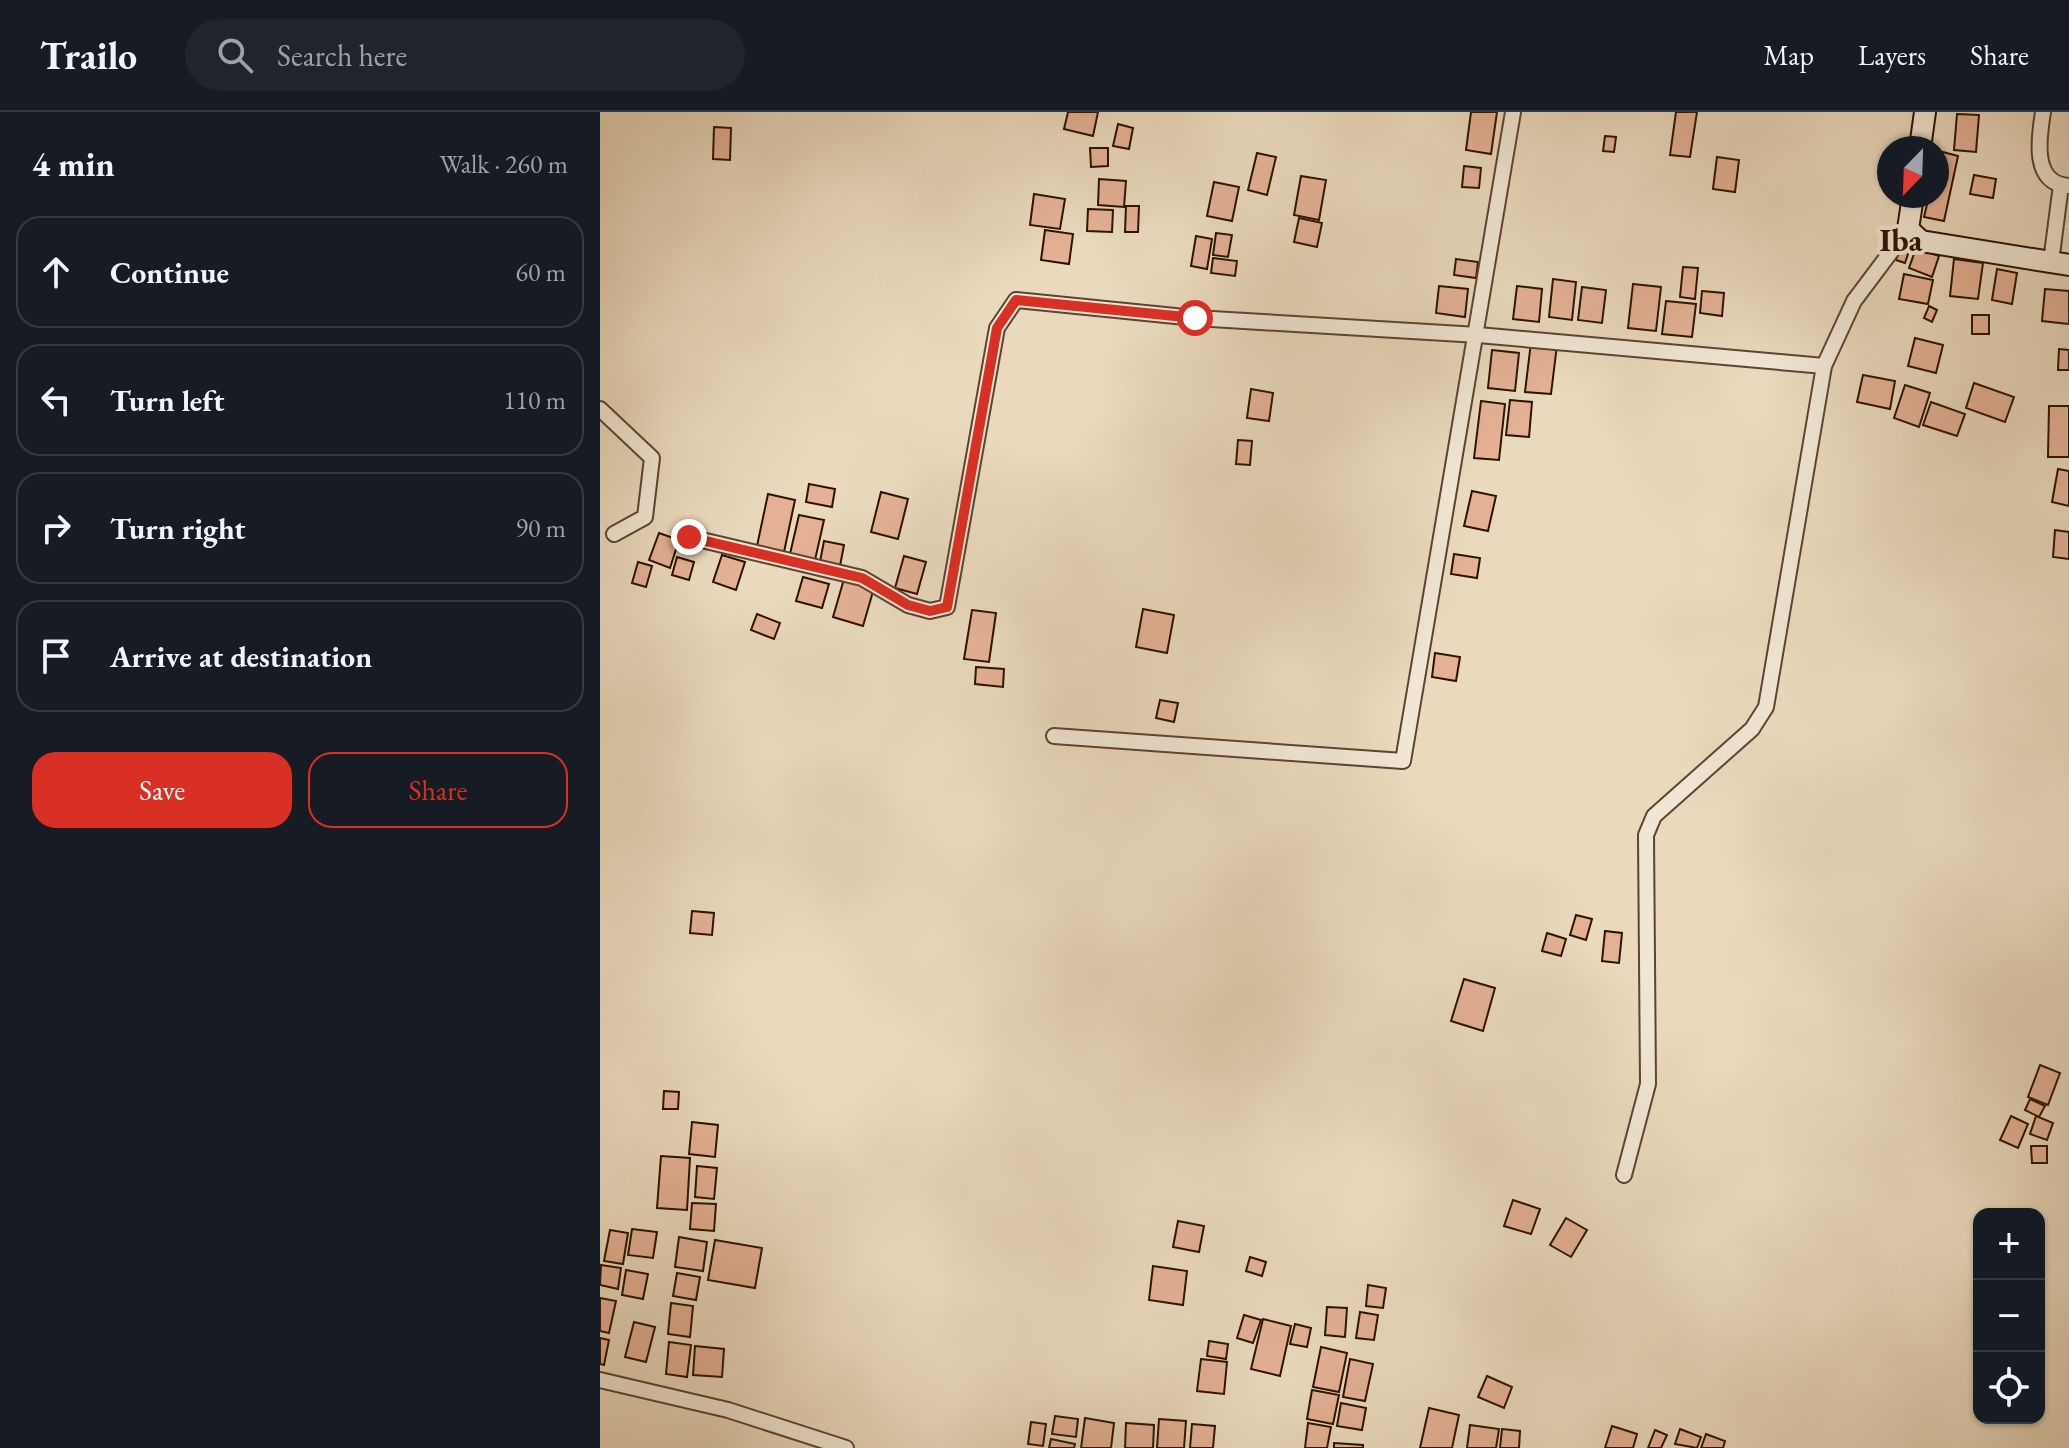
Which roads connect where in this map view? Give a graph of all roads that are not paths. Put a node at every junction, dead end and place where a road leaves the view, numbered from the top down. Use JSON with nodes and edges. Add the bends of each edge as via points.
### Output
{"nodes":[{"id":1,"x":1513,"y":112,"type":"edge"},
{"id":2,"x":1925,"y":112,"type":"edge"},
{"id":3,"x":2043,"y":112,"type":"edge"},
{"id":4,"x":1922,"y":136,"type":"edge"},
{"id":5,"x":2065,"y":186,"type":"edge"},
{"id":6,"x":1911,"y":208,"type":"edge"},
{"id":7,"x":1908,"y":229,"type":"junction"},
{"id":8,"x":2060,"y":263,"type":"edge"},
{"id":9,"x":1478,"y":335,"type":"junction"},
{"id":10,"x":1824,"y":366,"type":"junction"},
{"id":11,"x":600,"y":409,"type":"edge"},
{"id":12,"x":614,"y":534,"type":"dead end"},
{"id":13,"x":689,"y":537,"type":"dead end"},
{"id":14,"x":1054,"y":736,"type":"dead end"},
{"id":15,"x":1624,"y":1175,"type":"dead end"},
{"id":16,"x":600,"y":1380,"type":"edge"},
{"id":17,"x":846,"y":1448,"type":"edge"}],
"edges":[{"from":1,"to":9,"type":"street"},
{"from":2,"to":4,"type":"street"},
{"from":3,"to":5,"type":"street","via":[[2037,147],[2045,173]]},
{"from":5,"to":8,"type":"street"},
{"from":6,"to":7,"type":"street"},
{"from":7,"to":8,"type":"street","via":[[1921,241]]},
{"from":7,"to":10,"type":"street","via":[[1854,301]]},
{"from":9,"to":10,"type":"street"},
{"from":9,"to":13,"type":"street","via":[[1195,318],[1016,300],[997,328],[947,607],[930,611],[908,605],[862,578]]},
{"from":9,"to":14,"type":"street","via":[[1403,761]]},
{"from":10,"to":15,"type":"street","via":[[1766,707],[1752,729],[1654,816],[1646,835],[1648,1084]]},
{"from":11,"to":12,"type":"street","via":[[652,458],[645,517]]},
{"from":16,"to":17,"type":"street","via":[[728,1410]]}]}
